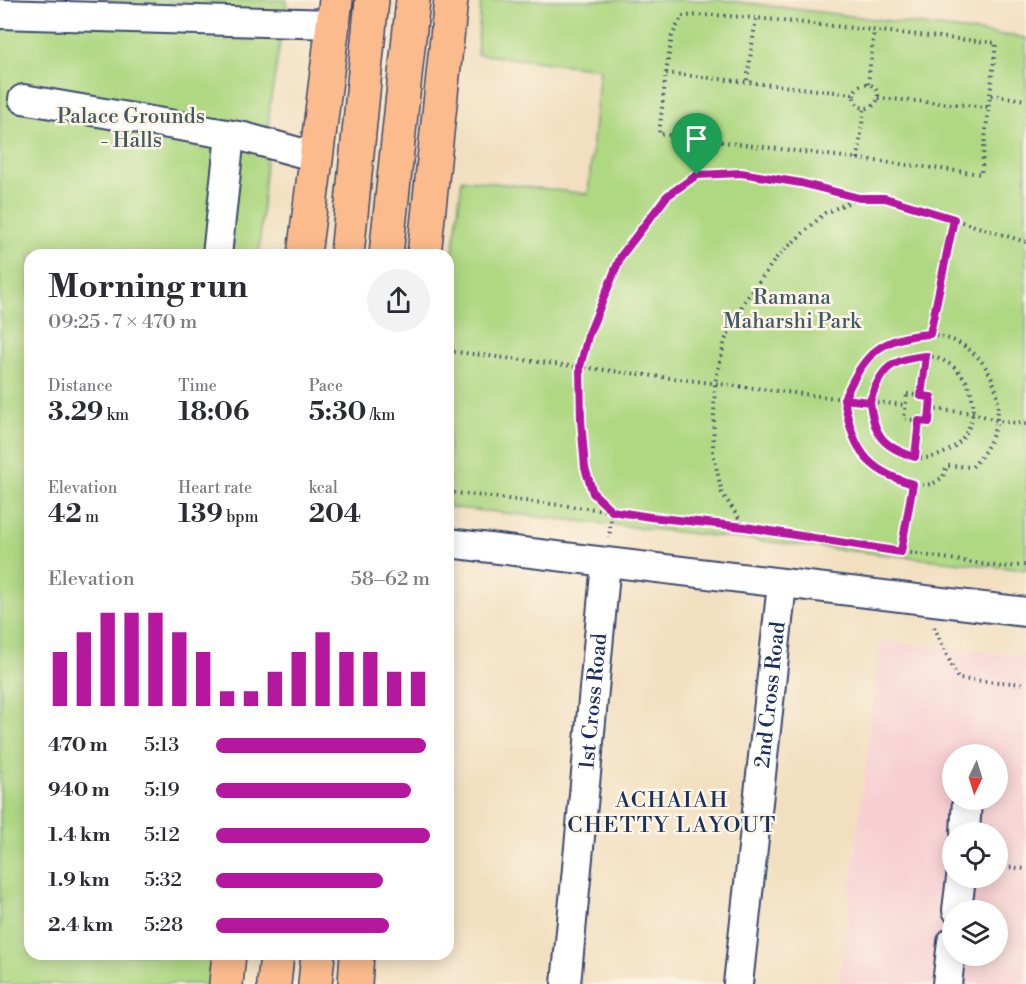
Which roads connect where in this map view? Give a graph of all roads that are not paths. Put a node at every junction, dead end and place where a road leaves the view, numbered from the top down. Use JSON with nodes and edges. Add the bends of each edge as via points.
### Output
{"nodes":[{"id":1,"x":372,"y":0,"type":"edge"},
{"id":2,"x":413,"y":0,"type":"edge"},
{"id":3,"x":451,"y":0,"type":"edge"},
{"id":4,"x":206,"y":10,"type":"edge"},
{"id":5,"x":334,"y":12,"type":"edge"},
{"id":6,"x":0,"y":14,"type":"edge"},
{"id":7,"x":22,"y":99,"type":"dead end"},
{"id":8,"x":230,"y":135,"type":"junction"},
{"id":9,"x":316,"y":157,"type":"junction"},
{"id":10,"x":218,"y":249,"type":"edge"},
{"id":11,"x":305,"y":249,"type":"edge"},
{"id":12,"x":347,"y":249,"type":"edge"},
{"id":13,"x":387,"y":249,"type":"edge"},
{"id":14,"x":425,"y":249,"type":"edge"},
{"id":15,"x":454,"y":544,"type":"edge"},
{"id":16,"x":606,"y":563,"type":"junction"},
{"id":17,"x":782,"y":584,"type":"junction"},
{"id":18,"x":1026,"y":612,"type":"edge"},
{"id":19,"x":228,"y":960,"type":"edge"},
{"id":20,"x":276,"y":960,"type":"edge"},
{"id":21,"x":317,"y":960,"type":"edge"},
{"id":22,"x":356,"y":960,"type":"edge"},
{"id":23,"x":949,"y":966,"type":"edge"},
{"id":24,"x":226,"y":984,"type":"edge"},
{"id":25,"x":274,"y":984,"type":"edge"},
{"id":26,"x":315,"y":984,"type":"edge"},
{"id":27,"x":354,"y":984,"type":"edge"},
{"id":28,"x":566,"y":984,"type":"edge"},
{"id":29,"x":738,"y":984,"type":"edge"},
{"id":30,"x":947,"y":984,"type":"edge"}],
"edges":[{"from":1,"to":12,"type":"highway"},
{"from":2,"to":13,"type":"highway"},
{"from":3,"to":14,"type":"highway"},
{"from":4,"to":5,"type":"street"},
{"from":4,"to":6,"type":"street"},
{"from":5,"to":9,"type":"highway"},
{"from":7,"to":8,"type":"street"},
{"from":8,"to":9,"type":"street"},
{"from":8,"to":10,"type":"street"},
{"from":9,"to":11,"type":"highway"},
{"from":15,"to":16,"type":"street"},
{"from":16,"to":17,"type":"street"},
{"from":16,"to":28,"type":"street","name":"1st Cross Road"},
{"from":17,"to":18,"type":"street"},
{"from":17,"to":29,"type":"street","name":"2nd Cross Road"},
{"from":19,"to":24,"type":"highway"},
{"from":20,"to":25,"type":"highway"},
{"from":21,"to":26,"type":"highway"},
{"from":22,"to":27,"type":"highway"},
{"from":23,"to":30,"type":"street"}]}
